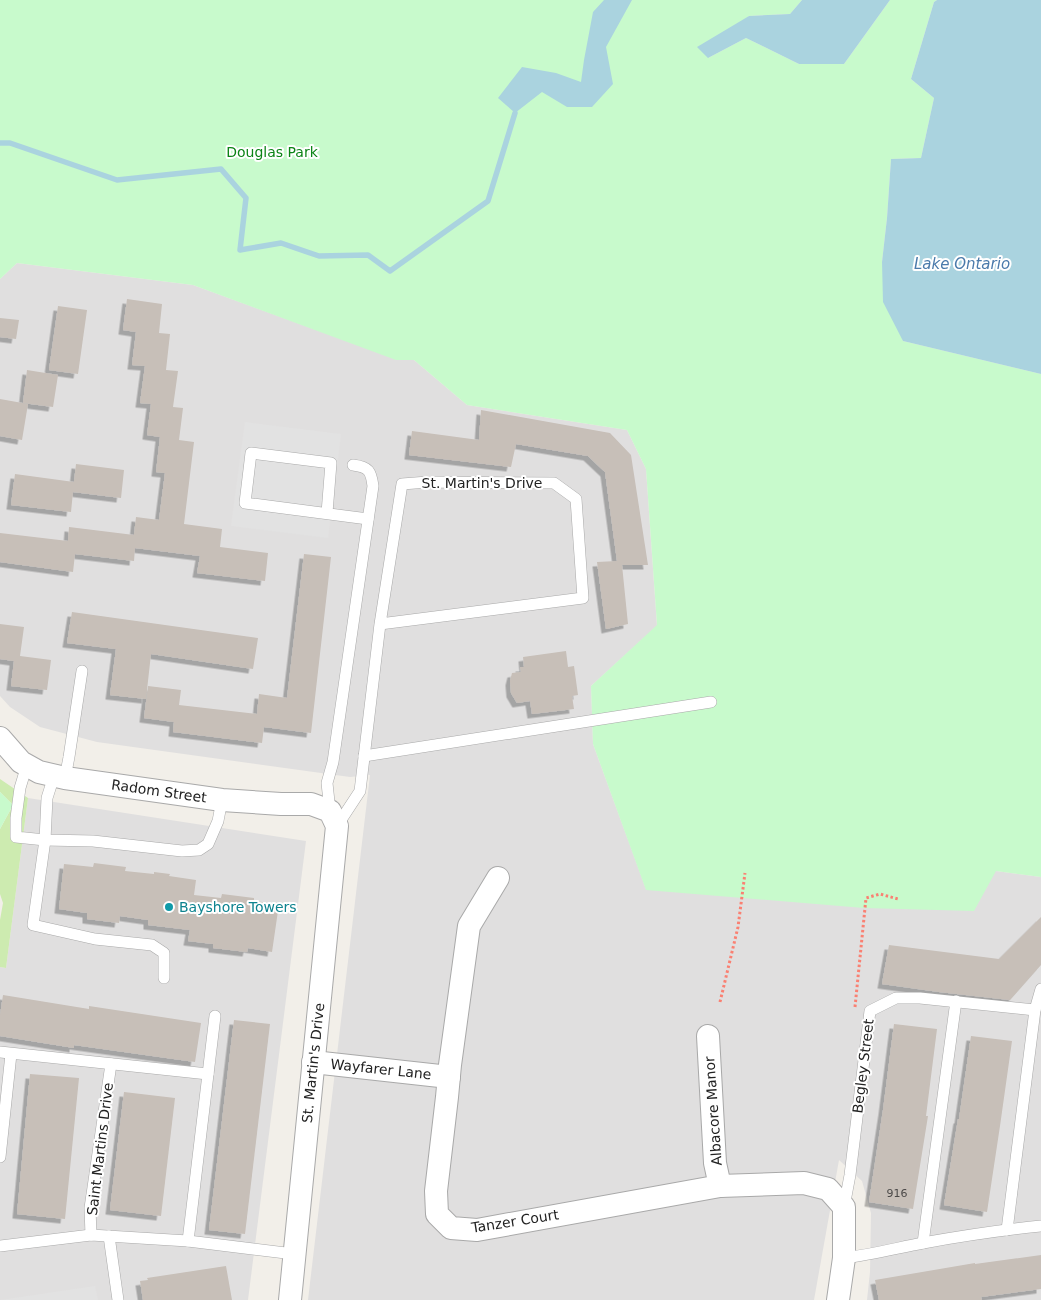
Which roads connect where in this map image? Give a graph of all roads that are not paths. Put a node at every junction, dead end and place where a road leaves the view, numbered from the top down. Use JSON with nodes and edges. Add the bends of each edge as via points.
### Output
{"nodes":[{"id":1,"x":353,"y":465,"type":"dead end"},
{"id":2,"x":327,"y":513,"type":"junction"},
{"id":3,"x":368,"y":519,"type":"junction"},
{"id":4,"x":380,"y":624,"type":"junction"},
{"id":5,"x":82,"y":671,"type":"dead end"},
{"id":6,"x":711,"y":702,"type":"dead end"},
{"id":7,"x":0,"y":738,"type":"edge"},
{"id":8,"x":364,"y":756,"type":"junction"},
{"id":9,"x":27,"y":765,"type":"junction"},
{"id":10,"x":59,"y":777,"type":"junction"},
{"id":11,"x":222,"y":800,"type":"junction"},
{"id":12,"x":334,"y":818,"type":"junction"},
{"id":13,"x":45,"y":840,"type":"junction"},
{"id":14,"x":498,"y":878,"type":"dead end"},
{"id":15,"x":164,"y":978,"type":"dead end"},
{"id":16,"x":1041,"y":989,"type":"edge"},
{"id":17,"x":956,"y":1001,"type":"junction"},
{"id":18,"x":1035,"y":1010,"type":"junction"},
{"id":19,"x":215,"y":1016,"type":"dead end"},
{"id":20,"x":708,"y":1036,"type":"dead end"},
{"id":21,"x":6,"y":1053,"type":"edge"},
{"id":22,"x":313,"y":1062,"type":"junction"},
{"id":23,"x":111,"y":1064,"type":"junction"},
{"id":24,"x":208,"y":1074,"type":"junction"},
{"id":25,"x":449,"y":1077,"type":"junction"},
{"id":26,"x":0,"y":1157,"type":"edge"},
{"id":27,"x":720,"y":1186,"type":"junction"},
{"id":28,"x":844,"y":1207,"type":"junction"},
{"id":29,"x":1041,"y":1226,"type":"edge"},
{"id":30,"x":1007,"y":1230,"type":"junction"},
{"id":31,"x":91,"y":1235,"type":"junction"},
{"id":32,"x":110,"y":1236,"type":"junction"},
{"id":33,"x":188,"y":1241,"type":"junction"},
{"id":34,"x":923,"y":1243,"type":"junction"},
{"id":35,"x":0,"y":1246,"type":"edge"},
{"id":36,"x":294,"y":1254,"type":"junction"},
{"id":37,"x":844,"y":1258,"type":"junction"},
{"id":38,"x":118,"y":1300,"type":"edge"},
{"id":39,"x":290,"y":1300,"type":"edge"},
{"id":40,"x":838,"y":1300,"type":"edge"}],
"edges":[{"from":1,"to":3,"type":"lane","name":"St. Martin's Drive","via":[[363,466],[371,474]]},
{"from":2,"to":2,"type":"lane","via":[[331,463],[250,453],[245,503]]},
{"from":2,"to":3,"type":"lane"},
{"from":3,"to":12,"type":"lane","name":"St. Martin's Drive","via":[[328,783]]},
{"from":4,"to":4,"type":"lane","name":"St. Martin's Drive","via":[[402,484],[554,483],[576,499],[583,598]]},
{"from":4,"to":8,"type":"lane","name":"St. Martin's Drive"},
{"from":5,"to":10,"type":"lane","via":[[69,757]]},
{"from":6,"to":8,"type":"lane"},
{"from":7,"to":9,"type":"street","name":"Radom Street"},
{"from":8,"to":12,"type":"lane","name":"St. Martin's Drive","via":[[360,792]]},
{"from":9,"to":10,"type":"street","name":"Radom Street"},
{"from":9,"to":13,"type":"lane","via":[[20,788],[16,837]]},
{"from":10,"to":11,"type":"street","name":"Radom Street"},
{"from":10,"to":13,"type":"lane","via":[[47,798]]},
{"from":11,"to":12,"type":"street","name":"Radom Street","via":[[311,804]]},
{"from":11,"to":13,"type":"lane","via":[[218,821],[208,844],[200,850]]},
{"from":12,"to":22,"type":"street","name":"St. Martin's Drive"},
{"from":13,"to":15,"type":"lane","via":[[33,925],[95,940],[152,945],[164,953]]},
{"from":14,"to":25,"type":"street","name":"Tanzer Court","via":[[470,926]]},
{"from":16,"to":18,"type":"lane"},
{"from":17,"to":18,"type":"lane","name":"Begley Street"},
{"from":17,"to":28,"type":"lane","name":"Begley Street","via":[[896,998],[870,1011]]},
{"from":17,"to":34,"type":"lane"},
{"from":18,"to":30,"type":"lane"},
{"from":19,"to":24,"type":"lane"},
{"from":20,"to":27,"type":"street","name":"Albacore Manor","via":[[715,1163]]},
{"from":21,"to":23,"type":"lane","name":"Saint Martins Drive"},
{"from":21,"to":26,"type":"lane","name":"Saint Martins Drive"},
{"from":22,"to":25,"type":"street","name":"Wayfarer Lane"},
{"from":22,"to":36,"type":"street","name":"St. Martin's Drive"},
{"from":23,"to":24,"type":"lane","name":"Saint Martins Drive"},
{"from":23,"to":31,"type":"lane","name":"Saint Martins Drive","via":[[90,1208]]},
{"from":24,"to":33,"type":"lane"},
{"from":25,"to":27,"type":"street","name":"Tanzer Court","via":[[436,1191],[437,1214],[451,1228],[477,1230]]},
{"from":27,"to":28,"type":"street","name":"Tanzer Court","via":[[804,1183],[828,1189]]},
{"from":28,"to":37,"type":"street","name":"Begley Street"},
{"from":29,"to":30,"type":"lane"},
{"from":30,"to":34,"type":"lane"},
{"from":31,"to":32,"type":"lane","name":"Saint Martins Drive"},
{"from":31,"to":35,"type":"lane","name":"Saint Martins Drive"},
{"from":32,"to":33,"type":"lane","name":"Saint Martins Drive"},
{"from":32,"to":38,"type":"lane"},
{"from":33,"to":36,"type":"lane","name":"Saint Martins Drive"},
{"from":34,"to":37,"type":"lane"},
{"from":36,"to":39,"type":"street","name":"St. Martin's Drive"},
{"from":37,"to":40,"type":"street","name":"Begley Street"}]}
